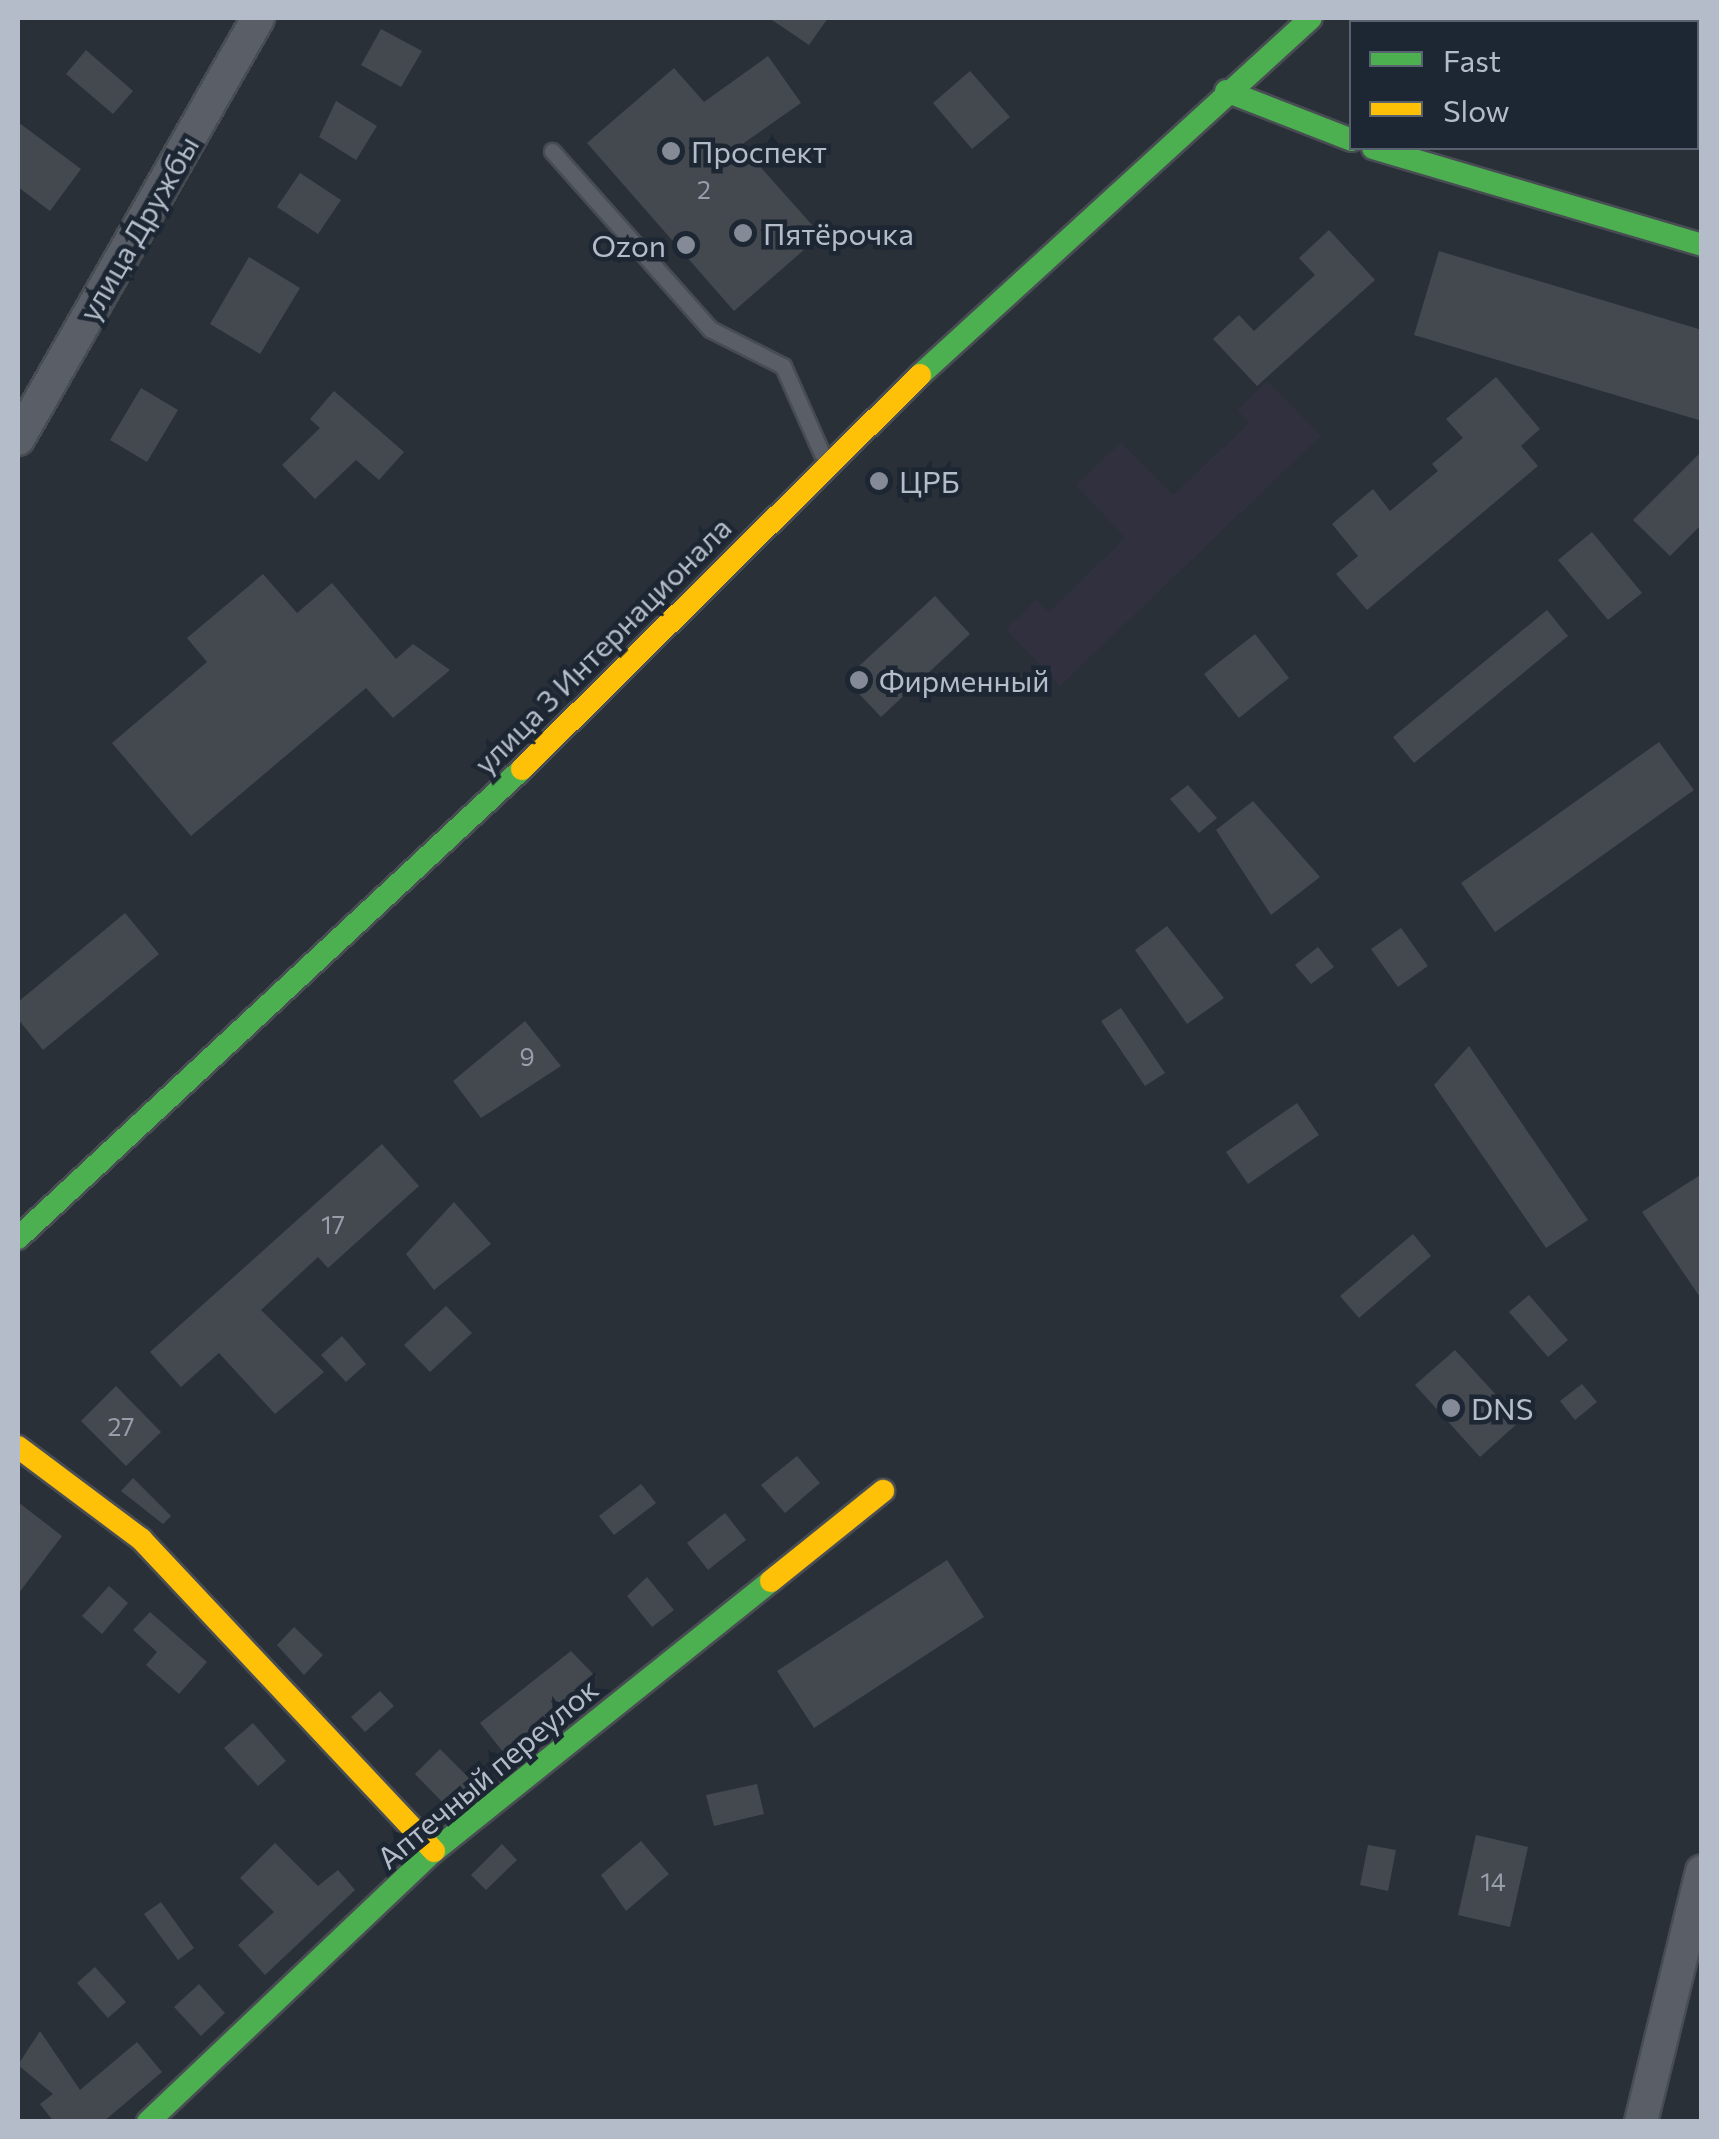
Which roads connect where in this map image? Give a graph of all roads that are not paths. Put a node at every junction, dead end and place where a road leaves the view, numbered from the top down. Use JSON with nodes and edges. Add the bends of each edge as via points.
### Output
{"nodes":[{"id":1,"x":258,"y":18,"type":"edge"},
{"id":2,"x":1311,"y":18,"type":"edge"},
{"id":3,"x":1226,"y":91,"type":"junction"},
{"id":4,"x":1349,"y":139,"type":"edge"},
{"id":5,"x":1380,"y":150,"type":"edge"},
{"id":6,"x":552,"y":151,"type":"dead end"},
{"id":7,"x":1702,"y":245,"type":"edge"},
{"id":8,"x":18,"y":438,"type":"edge"},
{"id":9,"x":825,"y":462,"type":"junction"},
{"id":10,"x":18,"y":1238,"type":"edge"},
{"id":11,"x":18,"y":1448,"type":"edge"},
{"id":12,"x":883,"y":1490,"type":"dead end"},
{"id":13,"x":434,"y":1851,"type":"junction"},
{"id":14,"x":1702,"y":1871,"type":"edge"},
{"id":15,"x":148,"y":2122,"type":"edge"},
{"id":16,"x":1641,"y":2122,"type":"edge"}],
"edges":[{"from":1,"to":8,"type":"street","name":"улица Дружбы"},
{"from":2,"to":3,"type":"main road","name":"улица 3 Интернационала"},
{"from":3,"to":4,"type":"main road"},
{"from":3,"to":9,"type":"main road","name":"улица 3 Интернационала"},
{"from":5,"to":7,"type":"main road"},
{"from":6,"to":9,"type":"lane","via":[[710,329],[783,366]]},
{"from":9,"to":10,"type":"main road","name":"улица 3 Интернационала","via":[[531,760]]},
{"from":11,"to":13,"type":"main road","via":[[142,1539]]},
{"from":12,"to":13,"type":"main road","name":"Аптечный переулок"},
{"from":13,"to":15,"type":"main road","name":"Аптечный переулок"},
{"from":14,"to":16,"type":"street"}]}
